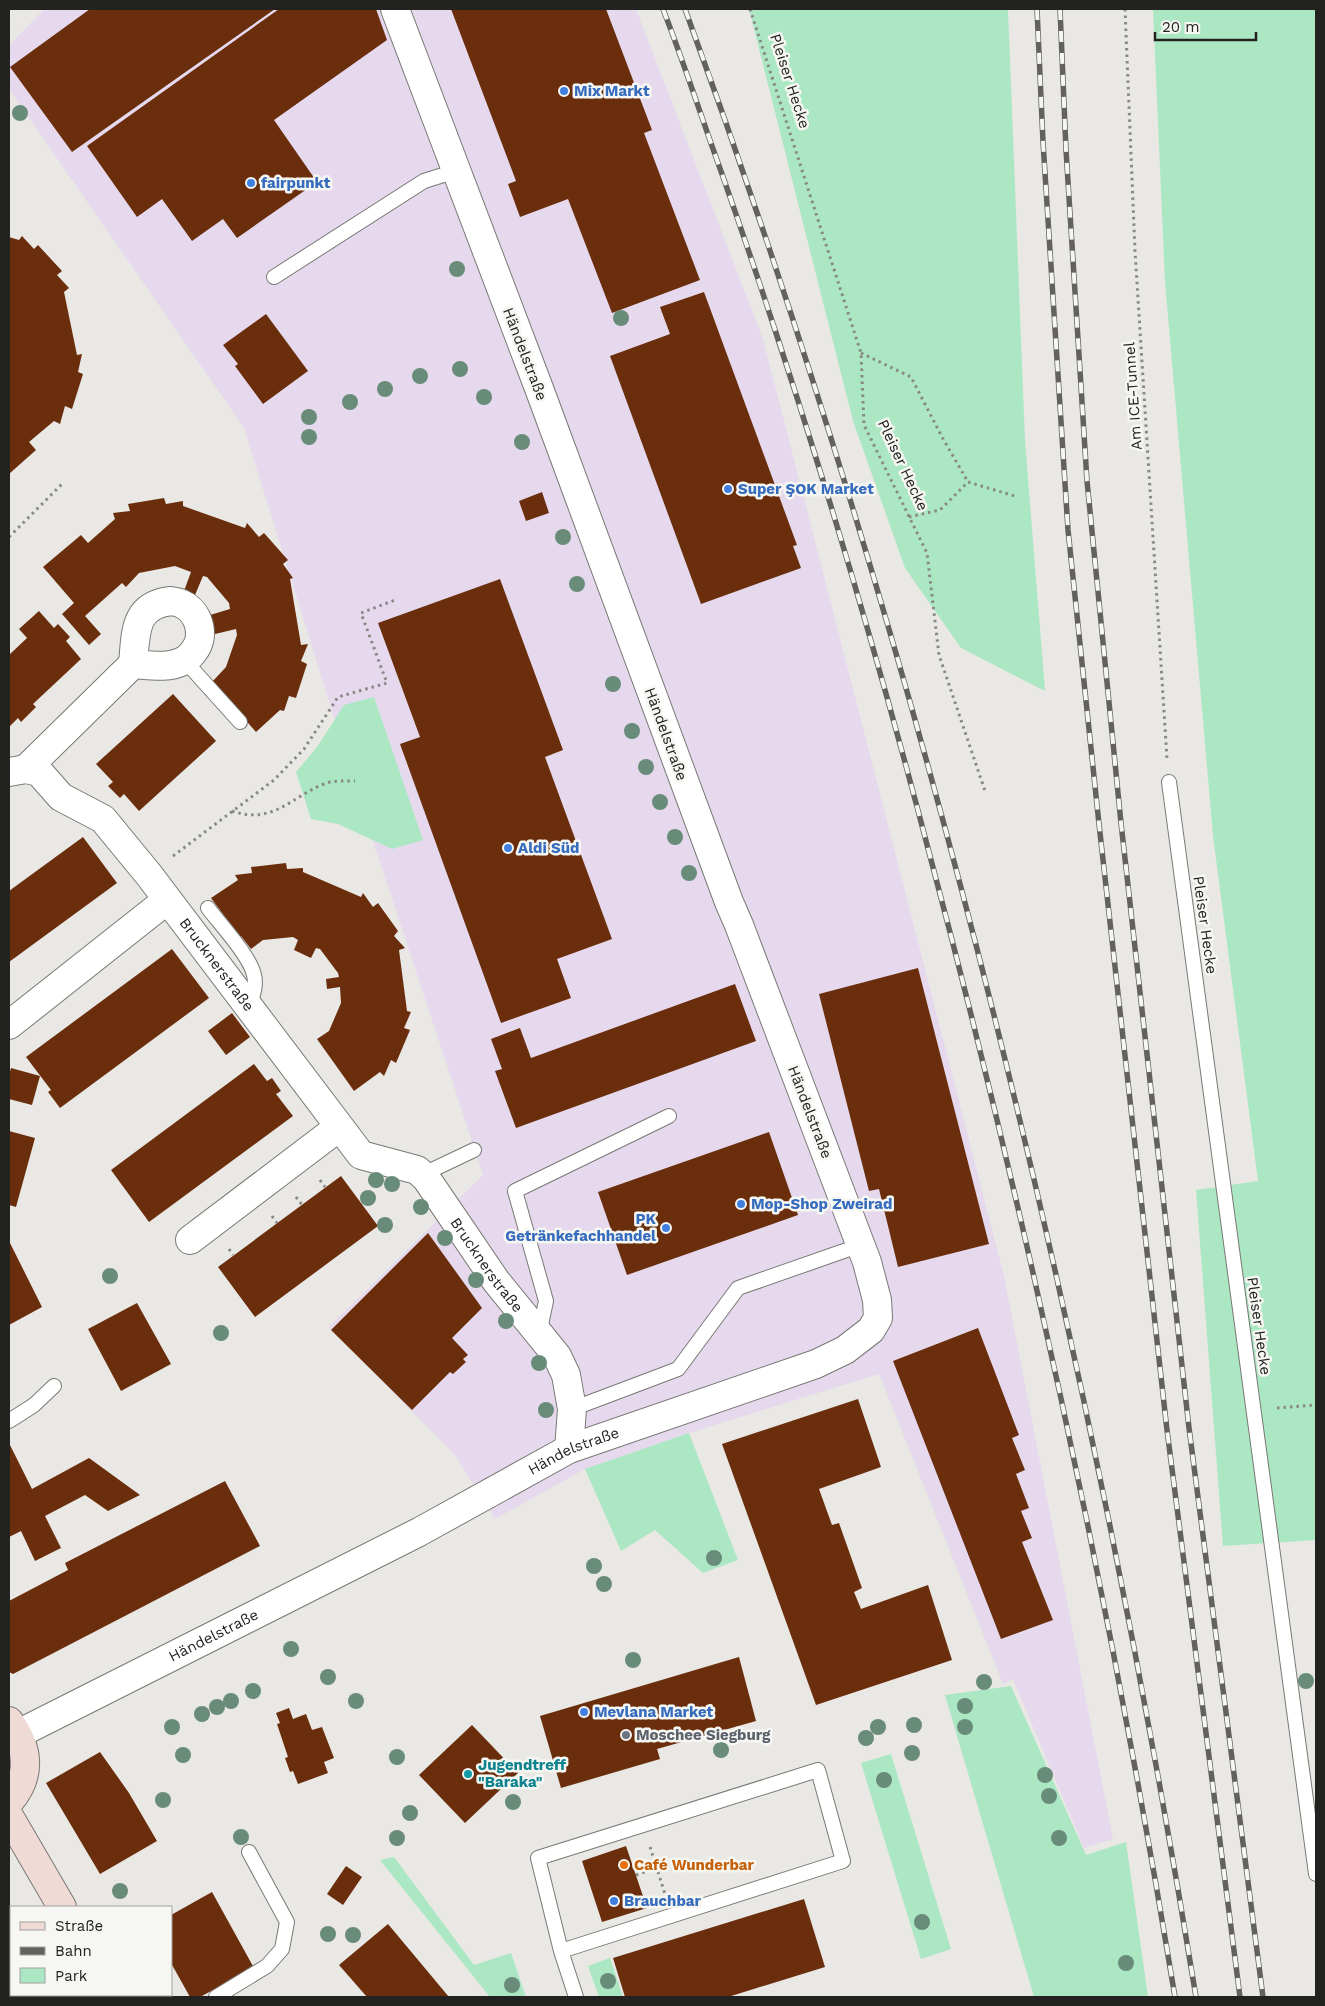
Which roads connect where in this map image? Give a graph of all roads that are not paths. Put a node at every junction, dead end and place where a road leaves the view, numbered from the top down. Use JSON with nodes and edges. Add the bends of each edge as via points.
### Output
{"nodes":[{"id":1,"x":395,"y":9,"type":"edge"},
{"id":2,"x":456,"y":171,"type":"junction"},
{"id":3,"x":274,"y":277,"type":"dead end"},
{"id":4,"x":185,"y":661,"type":"junction"},
{"id":5,"x":133,"y":664,"type":"junction"},
{"id":6,"x":240,"y":722,"type":"dead end"},
{"id":7,"x":18,"y":771,"type":"edge"},
{"id":8,"x":1169,"y":782,"type":"road end"},
{"id":9,"x":167,"y":900,"type":"junction"},
{"id":10,"x":208,"y":908,"type":"dead end"},
{"id":11,"x":249,"y":1009,"type":"junction"},
{"id":12,"x":9,"y":1025,"type":"edge"},
{"id":13,"x":669,"y":1116,"type":"dead end"},
{"id":14,"x":339,"y":1127,"type":"junction"},
{"id":15,"x":474,"y":1150,"type":"dead end"},
{"id":16,"x":426,"y":1178,"type":"junction"},
{"id":17,"x":190,"y":1240,"type":"dead end"},
{"id":18,"x":861,"y":1245,"type":"junction"},
{"id":19,"x":539,"y":1334,"type":"junction"},
{"id":20,"x":54,"y":1386,"type":"dead end"},
{"id":21,"x":572,"y":1408,"type":"junction"},
{"id":22,"x":9,"y":1421,"type":"edge"},
{"id":23,"x":569,"y":1449,"type":"junction"},
{"id":24,"x":14,"y":1728,"type":"edge"},
{"id":25,"x":9,"y":1802,"type":"edge"},
{"id":26,"x":9,"y":1816,"type":"edge"},
{"id":27,"x":249,"y":1852,"type":"dead end"},
{"id":28,"x":1316,"y":1874,"type":"edge"},
{"id":29,"x":54,"y":1905,"type":"edge"},
{"id":30,"x":561,"y":1951,"type":"junction"},
{"id":31,"x":216,"y":1997,"type":"edge"},
{"id":32,"x":576,"y":1997,"type":"edge"}],
"edges":[{"from":1,"to":2,"type":"street","name":"Händelstraße"},
{"from":2,"to":3,"type":"lane","via":[[424,181]]},
{"from":2,"to":18,"type":"street","name":"Händelstraße","via":[[722,884]]},
{"from":4,"to":5,"type":"street","via":[[166,666]]},
{"from":4,"to":5,"type":"street","via":[[197,647],[199,622],[183,604],[171,601],[159,602],[148,608],[140,618],[135,630]]},
{"from":4,"to":6,"type":"lane"},
{"from":5,"to":7,"type":"street","name":"Brucknerstraße"},
{"from":7,"to":9,"type":"street","name":"Brucknerstraße","via":[[39,772],[61,797],[103,819]]},
{"from":8,"to":28,"type":"lane","name":"Pleiser Hecke"},
{"from":9,"to":11,"type":"street","name":"Brucknerstraße"},
{"from":9,"to":12,"type":"street"},
{"from":10,"to":11,"type":"lane","via":[[249,962],[255,975]]},
{"from":11,"to":14,"type":"street","name":"Brucknerstraße"},
{"from":13,"to":19,"type":"lane","via":[[515,1192],[546,1301]]},
{"from":14,"to":16,"type":"street","name":"Brucknerstraße","via":[[361,1155],[417,1170]]},
{"from":14,"to":17,"type":"street"},
{"from":15,"to":16,"type":"lane","via":[[432,1170]]},
{"from":16,"to":19,"type":"street","name":"Brucknerstraße","via":[[496,1281]]},
{"from":18,"to":21,"type":"lane","via":[[738,1288],[678,1369]]},
{"from":18,"to":23,"type":"street","name":"Händelstraße","via":[[877,1300],[878,1318],[872,1330],[857,1343],[816,1364]]},
{"from":19,"to":21,"type":"street","name":"Brucknerstraße","via":[[557,1356],[566,1375]]},
{"from":20,"to":22,"type":"lane","via":[[34,1405]]},
{"from":21,"to":23,"type":"street","name":"Brucknerstraße"},
{"from":23,"to":24,"type":"street","name":"Händelstraße","via":[[419,1532]]},
{"from":24,"to":25,"type":"main road","via":[[25,1753],[24,1774],[17,1793]]},
{"from":26,"to":29,"type":"main road"},
{"from":27,"to":31,"type":"lane","via":[[287,1922],[282,1949],[267,1966]]},
{"from":30,"to":30,"type":"lane","via":[[843,1861],[818,1770],[538,1858]]},
{"from":30,"to":32,"type":"lane"}]}
